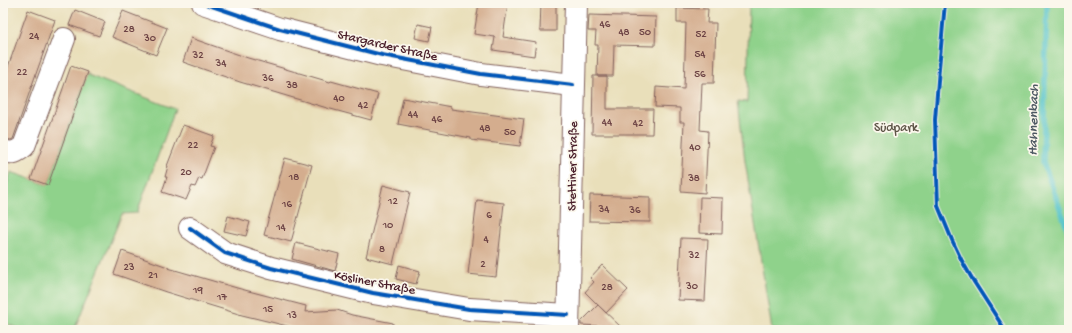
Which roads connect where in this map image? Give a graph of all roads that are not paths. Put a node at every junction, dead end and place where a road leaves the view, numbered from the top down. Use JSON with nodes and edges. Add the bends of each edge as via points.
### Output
{"nodes":[{"id":1,"x":203,"y":3,"type":"edge"},
{"id":2,"x":576,"y":3,"type":"edge"},
{"id":3,"x":64,"y":39,"type":"dead end"},
{"id":4,"x":574,"y":85,"type":"junction"},
{"id":5,"x":3,"y":151,"type":"edge"},
{"id":6,"x":190,"y":228,"type":"dead end"},
{"id":7,"x":568,"y":323,"type":"edge"}],
"edges":[{"from":1,"to":4,"type":"street","name":"Stargarder Straße","via":[[280,29],[382,55],[481,74]]},
{"from":2,"to":4,"type":"street","name":"Stettiner Straße"},
{"from":3,"to":5,"type":"street","via":[[24,146],[18,152]]},
{"from":4,"to":7,"type":"street","name":"Stettiner Straße"},
{"from":6,"to":7,"type":"street","name":"Kösliner Straße","via":[[225,253],[271,268],[374,293]]}]}
